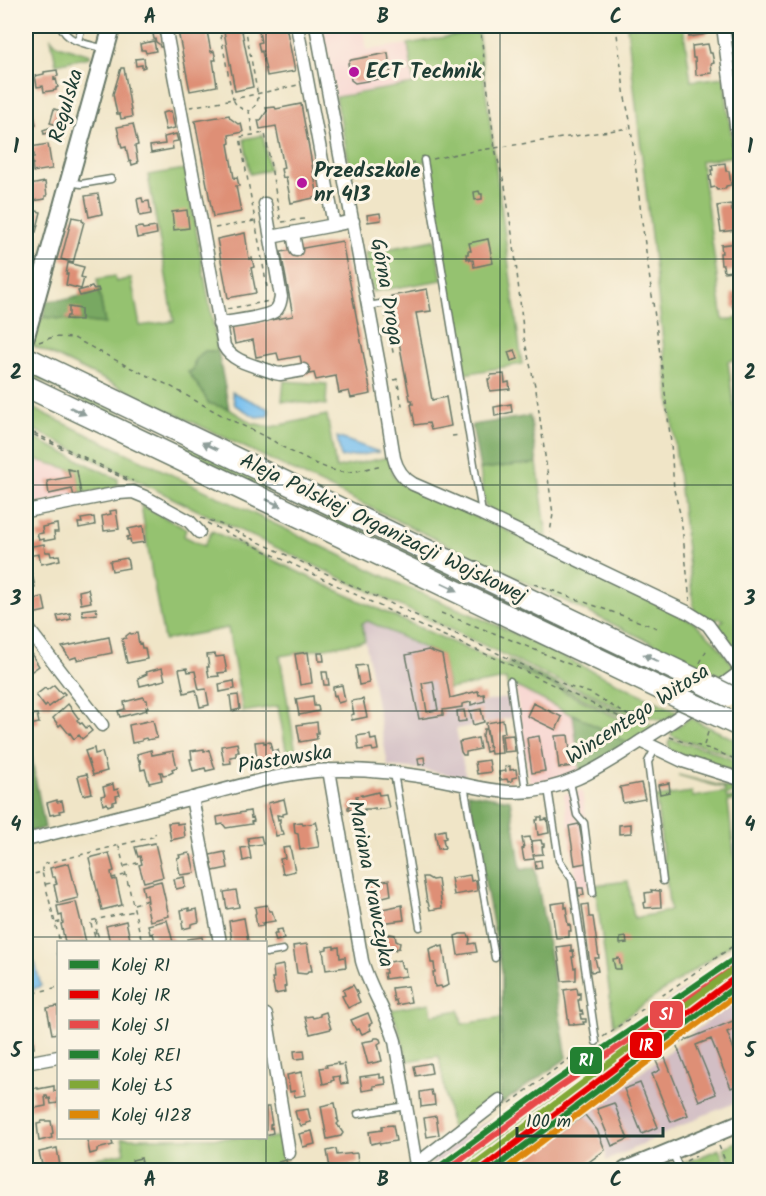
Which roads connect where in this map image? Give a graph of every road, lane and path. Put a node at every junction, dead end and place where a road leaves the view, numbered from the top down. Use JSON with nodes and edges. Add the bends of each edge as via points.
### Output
{"nodes":[{"id":1,"x":62,"y":26,"type":"edge"},
{"id":2,"x":82,"y":26,"type":"edge"},
{"id":3,"x":112,"y":26,"type":"edge"},
{"id":4,"x":165,"y":26,"type":"edge"},
{"id":5,"x":219,"y":26,"type":"edge"},
{"id":6,"x":245,"y":26,"type":"edge"},
{"id":7,"x":297,"y":26,"type":"edge"},
{"id":8,"x":316,"y":26,"type":"edge"},
{"id":9,"x":480,"y":26,"type":"edge"},
{"id":10,"x":616,"y":26,"type":"edge"},
{"id":11,"x":723,"y":26,"type":"edge"},
{"id":12,"x":78,"y":41,"type":"junction"},
{"id":13,"x":106,"y":49,"type":"junction"},
{"id":14,"x":302,"y":84,"type":"dead end"},
{"id":15,"x":257,"y":93,"type":"junction"},
{"id":16,"x":232,"y":99,"type":"junction"},
{"id":17,"x":180,"y":109,"type":"junction"},
{"id":18,"x":249,"y":111,"type":"junction"},
{"id":19,"x":630,"y":128,"type":"junction"},
{"id":20,"x":253,"y":135,"type":"dead end"},
{"id":21,"x":495,"y":149,"type":"junction"},
{"id":22,"x":741,"y":156,"type":"edge"},
{"id":23,"x":424,"y":160,"type":"junction"},
{"id":24,"x":344,"y":173,"type":"junction"},
{"id":25,"x":111,"y":179,"type":"dead end"},
{"id":26,"x":69,"y":182,"type":"junction"},
{"id":27,"x":265,"y":204,"type":"dead end"},
{"id":28,"x":255,"y":221,"type":"dead end"},
{"id":29,"x":353,"y":221,"type":"junction"},
{"id":30,"x":334,"y":225,"type":"junction"},
{"id":31,"x":208,"y":229,"type":"dead end"},
{"id":32,"x":293,"y":233,"type":"junction"},
{"id":33,"x":271,"y":237,"type":"junction"},
{"id":34,"x":296,"y":249,"type":"dead end"},
{"id":35,"x":392,"y":302,"type":"dead end"},
{"id":36,"x":368,"y":306,"type":"junction"},
{"id":37,"x":384,"y":309,"type":"dead end"},
{"id":38,"x":219,"y":324,"type":"junction"},
{"id":39,"x":30,"y":350,"type":"edge"},
{"id":40,"x":388,"y":353,"type":"dead end"},
{"id":41,"x":303,"y":370,"type":"dead end"},
{"id":42,"x":390,"y":380,"type":"dead end"},
{"id":43,"x":26,"y":386,"type":"edge"},
{"id":44,"x":395,"y":410,"type":"dead end"},
{"id":45,"x":26,"y":430,"type":"edge"},
{"id":46,"x":395,"y":463,"type":"junction"},
{"id":47,"x":138,"y":484,"type":"dead end"},
{"id":48,"x":26,"y":511,"type":"edge"},
{"id":49,"x":482,"y":514,"type":"junction"},
{"id":50,"x":199,"y":532,"type":"dead end"},
{"id":51,"x":545,"y":544,"type":"junction"},
{"id":52,"x":530,"y":582,"type":"dead end"},
{"id":53,"x":689,"y":613,"type":"junction"},
{"id":54,"x":441,"y":614,"type":"dead end"},
{"id":55,"x":26,"y":626,"type":"edge"},
{"id":56,"x":660,"y":629,"type":"dead end"},
{"id":57,"x":707,"y":649,"type":"dead end"},
{"id":58,"x":741,"y":670,"type":"edge"},
{"id":59,"x":588,"y":672,"type":"dead end"},
{"id":60,"x":702,"y":673,"type":"junction"},
{"id":61,"x":510,"y":681,"type":"dead end"},
{"id":62,"x":734,"y":698,"type":"edge"},
{"id":63,"x":631,"y":717,"type":"junction"},
{"id":64,"x":708,"y":720,"type":"junction"},
{"id":65,"x":102,"y":725,"type":"dead end"},
{"id":66,"x":741,"y":726,"type":"edge"},
{"id":67,"x":662,"y":728,"type":"junction"},
{"id":68,"x":641,"y":741,"type":"junction"},
{"id":69,"x":704,"y":746,"type":"dead end"},
{"id":70,"x":655,"y":749,"type":"junction"},
{"id":71,"x":741,"y":761,"type":"edge"},
{"id":72,"x":329,"y":771,"type":"junction"},
{"id":73,"x":394,"y":773,"type":"junction"},
{"id":74,"x":741,"y":779,"type":"edge"},
{"id":75,"x":570,"y":782,"type":"junction"},
{"id":76,"x":464,"y":784,"type":"junction"},
{"id":77,"x":551,"y":787,"type":"junction"},
{"id":78,"x":526,"y":791,"type":"junction"},
{"id":79,"x":192,"y":798,"type":"junction"},
{"id":80,"x":155,"y":832,"type":"dead end"},
{"id":81,"x":26,"y":840,"type":"edge"},
{"id":82,"x":119,"y":845,"type":"junction"},
{"id":83,"x":141,"y":862,"type":"dead end"},
{"id":84,"x":124,"y":866,"type":"junction"},
{"id":85,"x":42,"y":872,"type":"junction"},
{"id":86,"x":126,"y":874,"type":"junction"},
{"id":87,"x":26,"y":876,"type":"edge"},
{"id":88,"x":112,"y":878,"type":"dead end"},
{"id":89,"x":663,"y":881,"type":"dead end"},
{"id":90,"x":56,"y":882,"type":"dead end"},
{"id":91,"x":46,"y":885,"type":"junction"},
{"id":92,"x":593,"y":893,"type":"dead end"},
{"id":93,"x":148,"y":900,"type":"dead end"},
{"id":94,"x":133,"y":904,"type":"junction"},
{"id":95,"x":135,"y":911,"type":"junction"},
{"id":96,"x":97,"y":920,"type":"junction"},
{"id":97,"x":63,"y":921,"type":"dead end"},
{"id":98,"x":55,"y":923,"type":"junction"},
{"id":99,"x":420,"y":927,"type":"dead end"},
{"id":100,"x":96,"y":930,"type":"junction"},
{"id":101,"x":95,"y":937,"type":"junction"},
{"id":102,"x":154,"y":939,"type":"dead end"},
{"id":103,"x":60,"y":941,"type":"edge"},
{"id":104,"x":95,"y":941,"type":"edge"},
{"id":105,"x":100,"y":941,"type":"edge"},
{"id":106,"x":141,"y":941,"type":"edge"},
{"id":107,"x":145,"y":941,"type":"edge"},
{"id":108,"x":220,"y":941,"type":"edge"},
{"id":109,"x":741,"y":941,"type":"edge"},
{"id":110,"x":283,"y":950,"type":"dead end"},
{"id":111,"x":267,"y":953,"type":"edge"},
{"id":112,"x":495,"y":958,"type":"dead end"},
{"id":113,"x":57,"y":987,"type":"edge"},
{"id":114,"x":34,"y":993,"type":"dead end"},
{"id":115,"x":267,"y":1021,"type":"edge"},
{"id":116,"x":596,"y":1042,"type":"junction"},
{"id":117,"x":57,"y":1058,"type":"edge"},
{"id":118,"x":26,"y":1063,"type":"edge"},
{"id":119,"x":503,"y":1103,"type":"joint"},
{"id":120,"x":406,"y":1106,"type":"junction"},
{"id":121,"x":358,"y":1114,"type":"dead end"},
{"id":122,"x":741,"y":1123,"type":"edge"},
{"id":123,"x":719,"y":1146,"type":"dead end"},
{"id":124,"x":672,"y":1151,"type":"junction"},
{"id":125,"x":289,"y":1153,"type":"dead end"},
{"id":126,"x":412,"y":1168,"type":"edge"},
{"id":127,"x":626,"y":1170,"type":"edge"},
{"id":128,"x":680,"y":1170,"type":"edge"},
{"id":129,"x":729,"y":1170,"type":"edge"}],
"edges":[{"from":1,"to":12,"type":"lane","via":[[67,36]]},
{"from":2,"to":12,"type":"lane"},
{"from":3,"to":13,"type":"street","name":"Regulska"},
{"from":4,"to":17,"type":"street"},
{"from":5,"to":16,"type":"path"},
{"from":6,"to":15,"type":"path"},
{"from":7,"to":30,"type":"street"},
{"from":8,"to":24,"type":"street","name":"Górna Droga"},
{"from":9,"to":21,"type":"path"},
{"from":10,"to":19,"type":"path"},
{"from":11,"to":22,"type":"street"},
{"from":12,"to":13,"type":"lane"},
{"from":13,"to":26,"type":"street","name":"Regulska"},
{"from":14,"to":15,"type":"path"},
{"from":15,"to":16,"type":"path"},
{"from":15,"to":18,"type":"path","via":[[258,102]]},
{"from":16,"to":17,"type":"path"},
{"from":16,"to":18,"type":"path","via":[[235,105]]},
{"from":17,"to":38,"type":"street"},
{"from":18,"to":20,"type":"path"},
{"from":19,"to":21,"type":"path"},
{"from":19,"to":53,"type":"path","via":[[669,423],[674,490],[687,562]]},
{"from":21,"to":23,"type":"path"},
{"from":21,"to":51,"type":"path","via":[[505,186],[524,338],[536,390],[553,514]]},
{"from":23,"to":24,"type":"path"},
{"from":23,"to":49,"type":"lane"},
{"from":24,"to":29,"type":"street","name":"Górna Droga"},
{"from":25,"to":26,"type":"lane"},
{"from":26,"to":39,"type":"street","name":"Regulska"},
{"from":27,"to":33,"type":"street"},
{"from":28,"to":31,"type":"path"},
{"from":29,"to":30,"type":"street"},
{"from":29,"to":36,"type":"street","name":"Górna Droga"},
{"from":30,"to":32,"type":"street"},
{"from":32,"to":33,"type":"street"},
{"from":32,"to":34,"type":"street"},
{"from":33,"to":38,"type":"street","via":[[281,297],[279,306],[266,315]]},
{"from":35,"to":36,"type":"lane"},
{"from":36,"to":46,"type":"street","name":"Górna Droga"},
{"from":37,"to":40,"type":"path","via":[[393,352]]},
{"from":38,"to":41,"type":"street","via":[[224,346],[235,358],[274,373]]},
{"from":39,"to":46,"type":"path","via":[[53,337],[74,338],[325,467],[344,472]]},
{"from":60,"to":39,"type":"highway","name":"Aleja Polskiej Organizacji Wojskowej","one_way":true},
{"from":42,"to":44,"type":"path","via":[[397,379],[402,405]]},
{"from":43,"to":64,"type":"highway","name":"Aleja Polskiej Organizacji Wojskowej","one_way":true,"bridge":true,"via":[[682,699]]},
{"from":45,"to":47,"type":"path"},
{"from":46,"to":49,"type":"street","via":[[413,484]]},
{"from":48,"to":50,"type":"street","via":[[133,492],[189,521]]},
{"from":49,"to":51,"type":"street"},
{"from":51,"to":53,"type":"street"},
{"from":52,"to":56,"type":"path"},
{"from":53,"to":58,"type":"street","via":[[708,625]]},
{"from":54,"to":59,"type":"path"},
{"from":55,"to":65,"type":"street"},
{"from":57,"to":60,"type":"path"},
{"from":58,"to":67,"type":"street","name":"Wincentego Witosa"},
{"from":60,"to":62,"type":"highway","name":"Aleja Polskiej Organizacji Wojskowej","bridge":true},
{"from":61,"to":78,"type":"lane"},
{"from":63,"to":63,"type":"path","via":[[590,693],[220,524],[196,517],[417,624],[624,719]]},
{"from":63,"to":67,"type":"path"},
{"from":63,"to":67,"type":"path","via":[[635,714],[657,721]]},
{"from":64,"to":66,"type":"highway","name":"Aleja Polskiej Organizacji Wojskowej"},
{"from":64,"to":69,"type":"path"},
{"from":67,"to":68,"type":"street","name":"Wincentego Witosa"},
{"from":67,"to":71,"type":"path","via":[[677,740]]},
{"from":68,"to":70,"type":"street"},
{"from":68,"to":75,"type":"street","name":"Wincentego Witosa"},
{"from":70,"to":74,"type":"street"},
{"from":70,"to":89,"type":"lane","via":[[648,762]]},
{"from":72,"to":73,"type":"street","name":"Piastowska"},
{"from":72,"to":79,"type":"street","name":"Piastowska","via":[[289,775]]},
{"from":72,"to":120,"type":"street","name":"Mariana Krawczyka","via":[[362,961],[395,1041]]},
{"from":73,"to":76,"type":"street","name":"Piastowska"},
{"from":73,"to":99,"type":"lane"},
{"from":75,"to":77,"type":"street","name":"Wincentego Witosa"},
{"from":75,"to":92,"type":"lane","via":[[577,815],[584,823]]},
{"from":76,"to":78,"type":"street","name":"Piastowska","via":[[508,792]]},
{"from":76,"to":112,"type":"lane"},
{"from":77,"to":78,"type":"street","name":"Piastowska"},
{"from":77,"to":116,"type":"lane","via":[[559,860],[572,879]]},
{"from":79,"to":81,"type":"street","name":"Piastowska"},
{"from":79,"to":108,"type":"street"},
{"from":80,"to":82,"type":"path","via":[[156,837]]},
{"from":82,"to":84,"type":"path"},
{"from":82,"to":85,"type":"path","via":[[44,864]]},
{"from":83,"to":84,"type":"path"},
{"from":84,"to":86,"type":"path"},
{"from":85,"to":87,"type":"path"},
{"from":85,"to":91,"type":"path"},
{"from":86,"to":88,"type":"path"},
{"from":86,"to":94,"type":"path"},
{"from":90,"to":91,"type":"path"},
{"from":91,"to":98,"type":"path"},
{"from":93,"to":94,"type":"path"},
{"from":94,"to":95,"type":"path"},
{"from":95,"to":96,"type":"path"},
{"from":95,"to":106,"type":"path"},
{"from":96,"to":100,"type":"path"},
{"from":96,"to":101,"type":"path","via":[[90,921]]},
{"from":97,"to":98,"type":"path"},
{"from":98,"to":103,"type":"path"},
{"from":100,"to":101,"type":"path"},
{"from":100,"to":105,"type":"path"},
{"from":101,"to":104,"type":"path"},
{"from":102,"to":107,"type":"path"},
{"from":109,"to":116,"type":"path"},
{"from":110,"to":111,"type":"lane"},
{"from":113,"to":114,"type":"path"},
{"from":115,"to":125,"type":"street"},
{"from":116,"to":119,"type":"path"},
{"from":117,"to":118,"type":"street"},
{"from":119,"to":126,"type":"street"},
{"from":120,"to":121,"type":"lane"},
{"from":120,"to":126,"type":"street","name":"Mariana Krawczyka"},
{"from":122,"to":124,"type":"street"},
{"from":123,"to":129,"type":"path"},
{"from":124,"to":127,"type":"street"},
{"from":124,"to":128,"type":"lane"}]}
